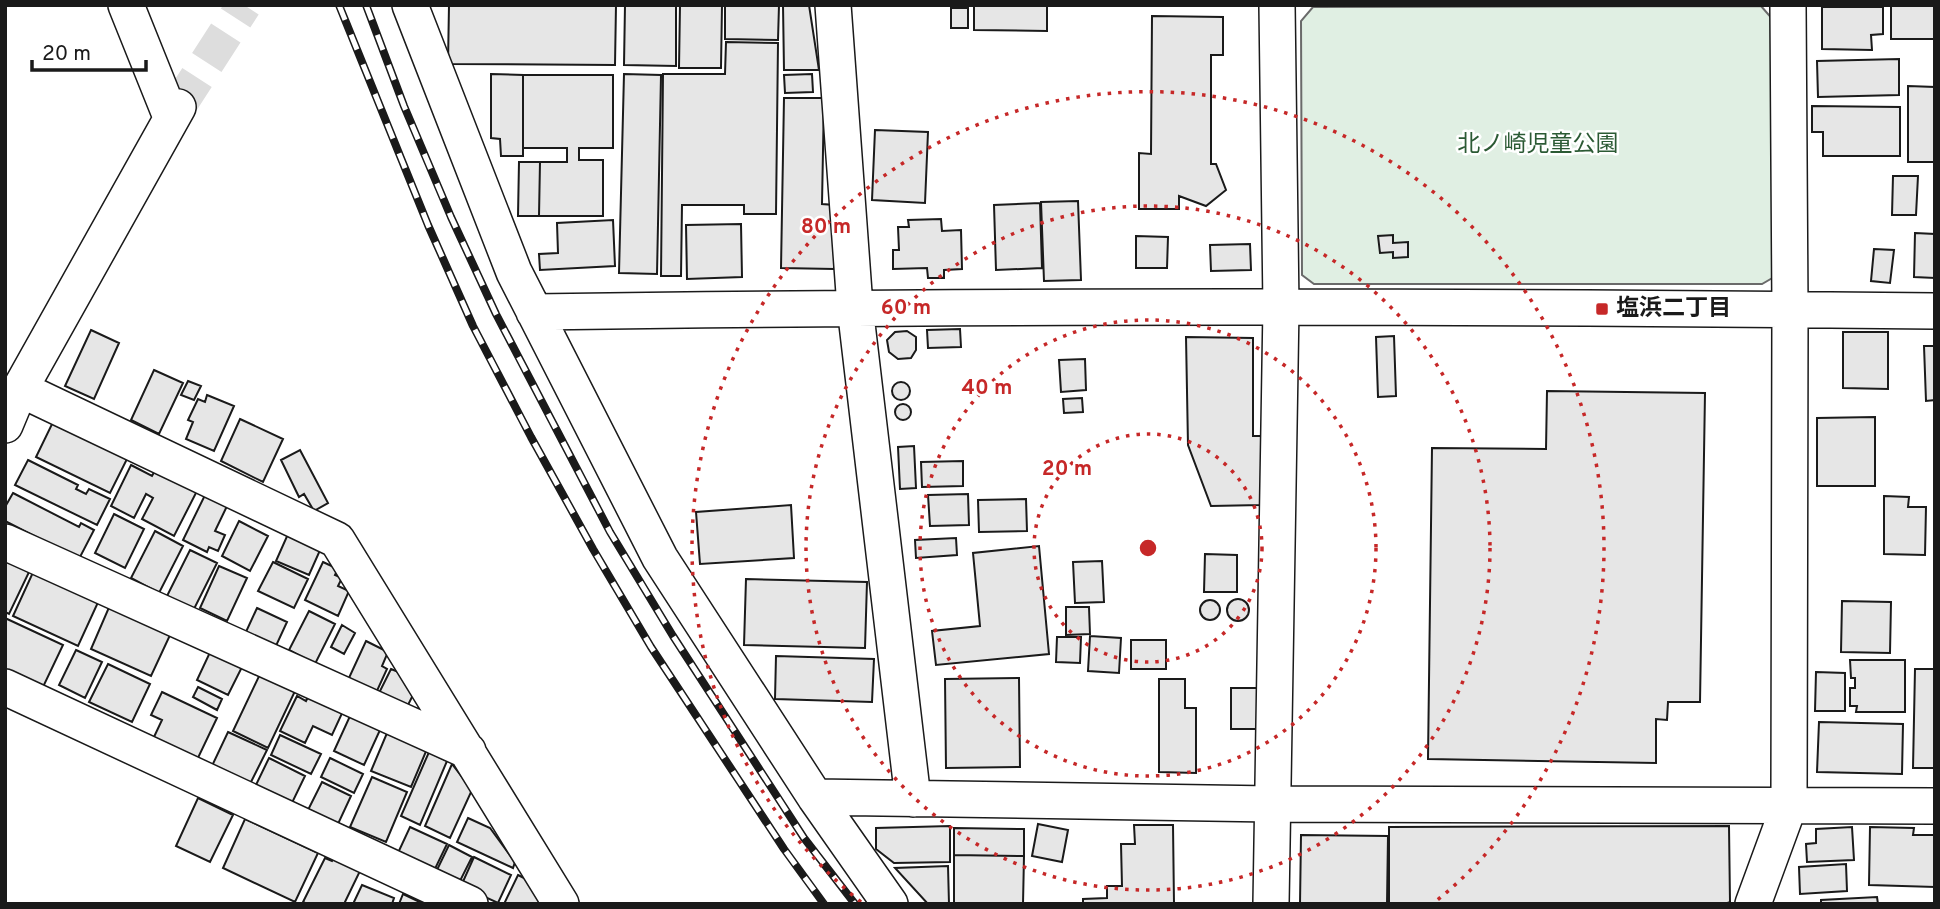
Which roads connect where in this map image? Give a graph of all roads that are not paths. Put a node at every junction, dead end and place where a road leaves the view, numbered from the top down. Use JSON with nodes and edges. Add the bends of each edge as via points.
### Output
{"nodes":[{"id":1,"x":126,"y":5,"type":"edge"},
{"id":2,"x":410,"y":5,"type":"edge"},
{"id":3,"x":833,"y":5,"type":"edge"},
{"id":4,"x":1277,"y":5,"type":"edge"},
{"id":5,"x":1788,"y":5,"type":"edge"},
{"id":6,"x":855,"y":307,"type":"junction"},
{"id":7,"x":1281,"y":307,"type":"junction"},
{"id":8,"x":1790,"y":309,"type":"junction"},
{"id":9,"x":1935,"y":311,"type":"edge"},
{"id":10,"x":534,"y":312,"type":"junction"},
{"id":11,"x":20,"y":389,"type":"junction"},
{"id":12,"x":5,"y":425,"type":"edge"},
{"id":13,"x":5,"y":542,"type":"edge"},
{"id":14,"x":5,"y":687,"type":"edge"},
{"id":15,"x":468,"y":751,"type":"junction"},
{"id":16,"x":815,"y":797,"type":"junction"},
{"id":17,"x":913,"y":799,"type":"junction"},
{"id":18,"x":1273,"y":804,"type":"junction"},
{"id":19,"x":1789,"y":806,"type":"junction"},
{"id":20,"x":1935,"y":806,"type":"edge"},
{"id":21,"x":470,"y":904,"type":"edge"},
{"id":22,"x":561,"y":904,"type":"edge"},
{"id":23,"x":890,"y":904,"type":"edge"},
{"id":24,"x":1271,"y":904,"type":"edge"},
{"id":25,"x":1753,"y":904,"type":"edge"}],
"edges":[{"from":1,"to":11,"type":"street","via":[[175,112]]},
{"from":2,"to":10,"type":"street","via":[[514,272]]},
{"from":3,"to":6,"type":"street"},
{"from":4,"to":7,"type":"street"},
{"from":5,"to":8,"type":"street"},
{"from":6,"to":7,"type":"street"},
{"from":6,"to":10,"type":"street"},
{"from":6,"to":17,"type":"street"},
{"from":7,"to":8,"type":"street"},
{"from":7,"to":18,"type":"street"},
{"from":8,"to":9,"type":"street"},
{"from":8,"to":19,"type":"street"},
{"from":10,"to":16,"type":"street","via":[[660,558]]},
{"from":11,"to":12,"type":"street"},
{"from":11,"to":15,"type":"street","via":[[337,540]]},
{"from":13,"to":15,"type":"street"},
{"from":14,"to":21,"type":"street"},
{"from":15,"to":22,"type":"street"},
{"from":16,"to":17,"type":"street"},
{"from":16,"to":23,"type":"street"},
{"from":17,"to":18,"type":"street"},
{"from":18,"to":19,"type":"street"},
{"from":18,"to":24,"type":"street"},
{"from":19,"to":20,"type":"street"},
{"from":19,"to":25,"type":"street"}]}
